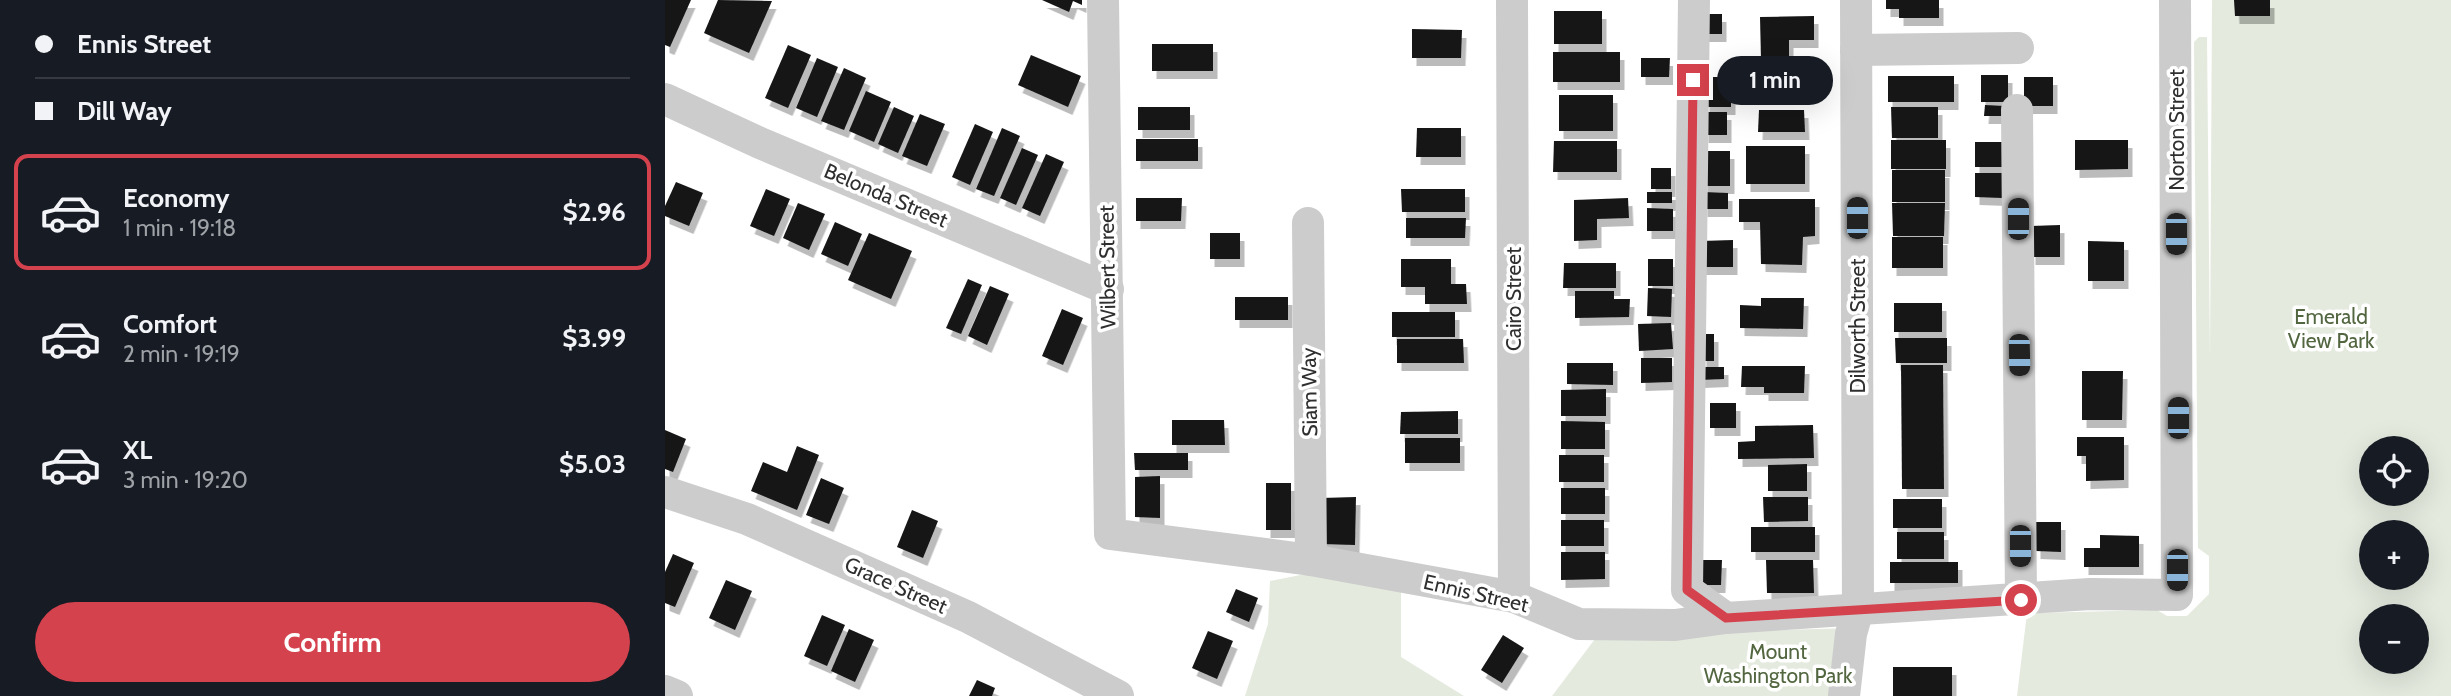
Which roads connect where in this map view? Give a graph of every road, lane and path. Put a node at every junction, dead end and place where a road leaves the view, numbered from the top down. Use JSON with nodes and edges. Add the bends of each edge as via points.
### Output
{"nodes":[{"id":1,"x":1103,"y":0,"type":"edge"},
{"id":2,"x":1512,"y":0,"type":"edge"},
{"id":3,"x":1694,"y":0,"type":"edge"},
{"id":4,"x":1856,"y":0,"type":"edge"},
{"id":5,"x":2175,"y":0,"type":"edge"},
{"id":6,"x":2018,"y":47,"type":"dead end"},
{"id":7,"x":1856,"y":50,"type":"junction"},
{"id":8,"x":665,"y":99,"type":"edge"},
{"id":9,"x":2017,"y":110,"type":"dead end"},
{"id":10,"x":1308,"y":223,"type":"dead end"},
{"id":11,"x":1108,"y":289,"type":"junction"},
{"id":12,"x":665,"y":492,"type":"edge"},
{"id":13,"x":1110,"y":534,"type":"joint"},
{"id":14,"x":1311,"y":560,"type":"junction"},
{"id":15,"x":2177,"y":595,"type":"joint"},
{"id":16,"x":1514,"y":597,"type":"junction"},
{"id":17,"x":2021,"y":600,"type":"junction"},
{"id":18,"x":1858,"y":610,"type":"junction"},
{"id":19,"x":1726,"y":618,"type":"junction"},
{"id":20,"x":665,"y":691,"type":"edge"},
{"id":21,"x":1108,"y":691,"type":"edge"},
{"id":22,"x":677,"y":696,"type":"edge"},
{"id":23,"x":1844,"y":696,"type":"edge"}],
"edges":[{"from":1,"to":11,"type":"street","name":"Wilbert Street"},
{"from":2,"to":16,"type":"street","name":"Cairo Street"},
{"from":3,"to":19,"type":"street","via":[[1687,590]]},
{"from":4,"to":7,"type":"street","name":"Dilworth Street"},
{"from":5,"to":15,"type":"street","name":"Norton Street"},
{"from":6,"to":7,"type":"street"},
{"from":7,"to":18,"type":"street","name":"Dilworth Street"},
{"from":8,"to":11,"type":"street","name":"Belonda Street"},
{"from":9,"to":17,"type":"street"},
{"from":10,"to":14,"type":"street","name":"Siam Way"},
{"from":11,"to":13,"type":"street","name":"Wilbert Street"},
{"from":12,"to":21,"type":"street","name":"Grace Street","via":[[747,519],[968,617]]},
{"from":13,"to":14,"type":"street","name":"Ennis Street"},
{"from":14,"to":16,"type":"street","name":"Ennis Street"},
{"from":15,"to":17,"type":"street","name":"Ennis Street","via":[[2090,594]]},
{"from":16,"to":19,"type":"street","name":"Ennis Street","via":[[1579,624],[1675,625]]},
{"from":17,"to":18,"type":"street","name":"Ennis Street"},
{"from":18,"to":19,"type":"street","name":"Ennis Street"},
{"from":18,"to":23,"type":"street","name":"Dilworth Street"},
{"from":20,"to":22,"type":"street"}]}
